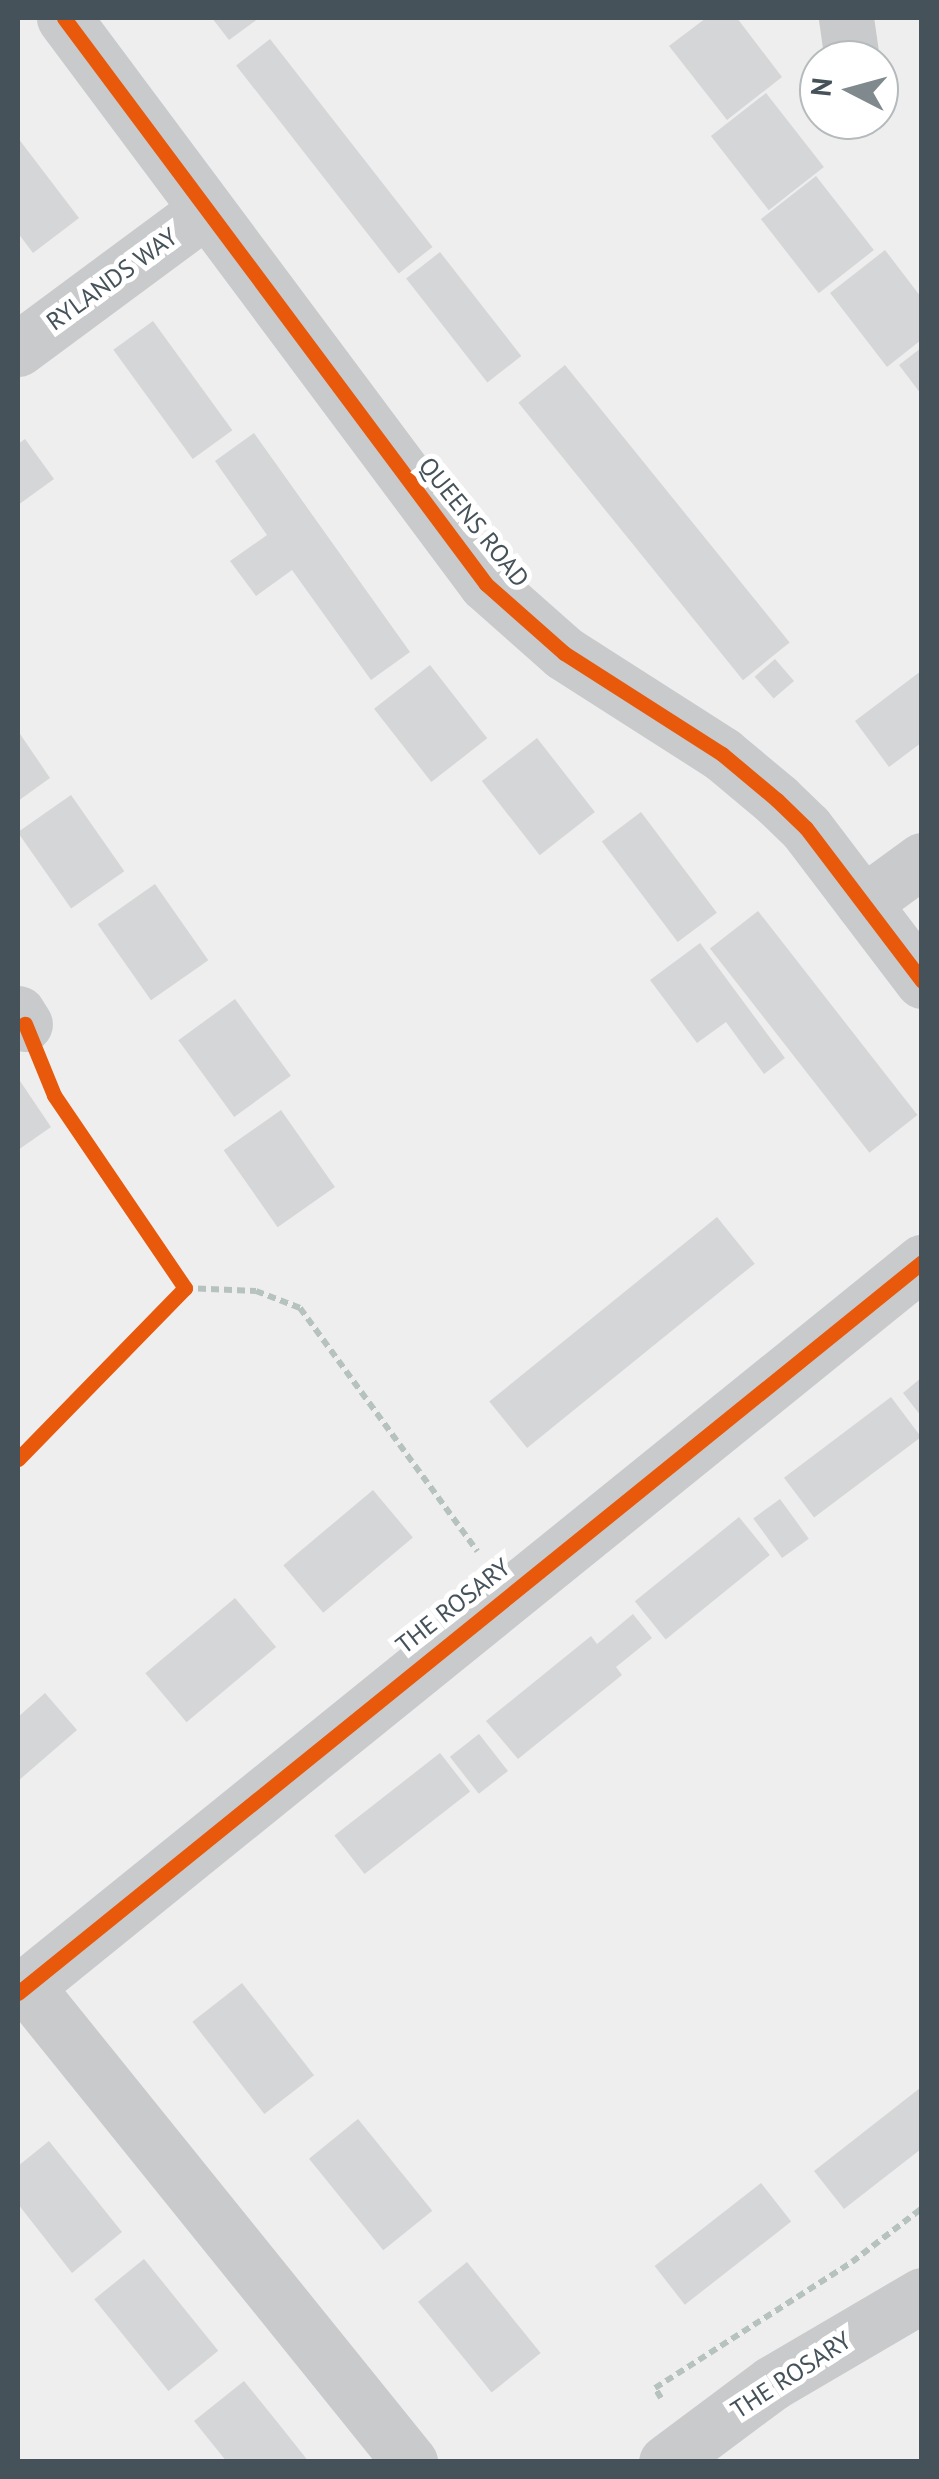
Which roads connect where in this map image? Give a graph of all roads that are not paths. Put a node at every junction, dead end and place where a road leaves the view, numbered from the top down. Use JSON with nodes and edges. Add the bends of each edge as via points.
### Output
{"nodes":[{"id":1,"x":64,"y":18,"type":"edge"},
{"id":2,"x":206,"y":210,"type":"junction"},
{"id":3,"x":18,"y":348,"type":"edge"},
{"id":4,"x":922,"y":860,"type":"edge"},
{"id":5,"x":863,"y":903,"type":"junction"},
{"id":6,"x":922,"y":982,"type":"edge"},
{"id":7,"x":922,"y":1262,"type":"edge"},
{"id":8,"x":22,"y":1989,"type":"edge"},
{"id":9,"x":922,"y":2295,"type":"edge"},
{"id":10,"x":410,"y":2462,"type":"edge"},
{"id":11,"x":666,"y":2462,"type":"edge"}],
"edges":[{"from":1,"to":2,"type":"street","name":"QUEENS ROAD"},
{"from":2,"to":3,"type":"street","name":"RYLANDS WAY"},
{"from":2,"to":5,"type":"street","name":"QUEENS ROAD","via":[[486,584],[564,652],[722,754],[777,800]]},
{"from":4,"to":5,"type":"street"},
{"from":5,"to":6,"type":"street","name":"QUEENS ROAD"},
{"from":7,"to":8,"type":"street","name":"THE ROSARY"},
{"from":8,"to":10,"type":"street","name":"THE ROSARY"},
{"from":9,"to":11,"type":"street","name":"THE ROSARY","via":[[772,2383]]}]}
